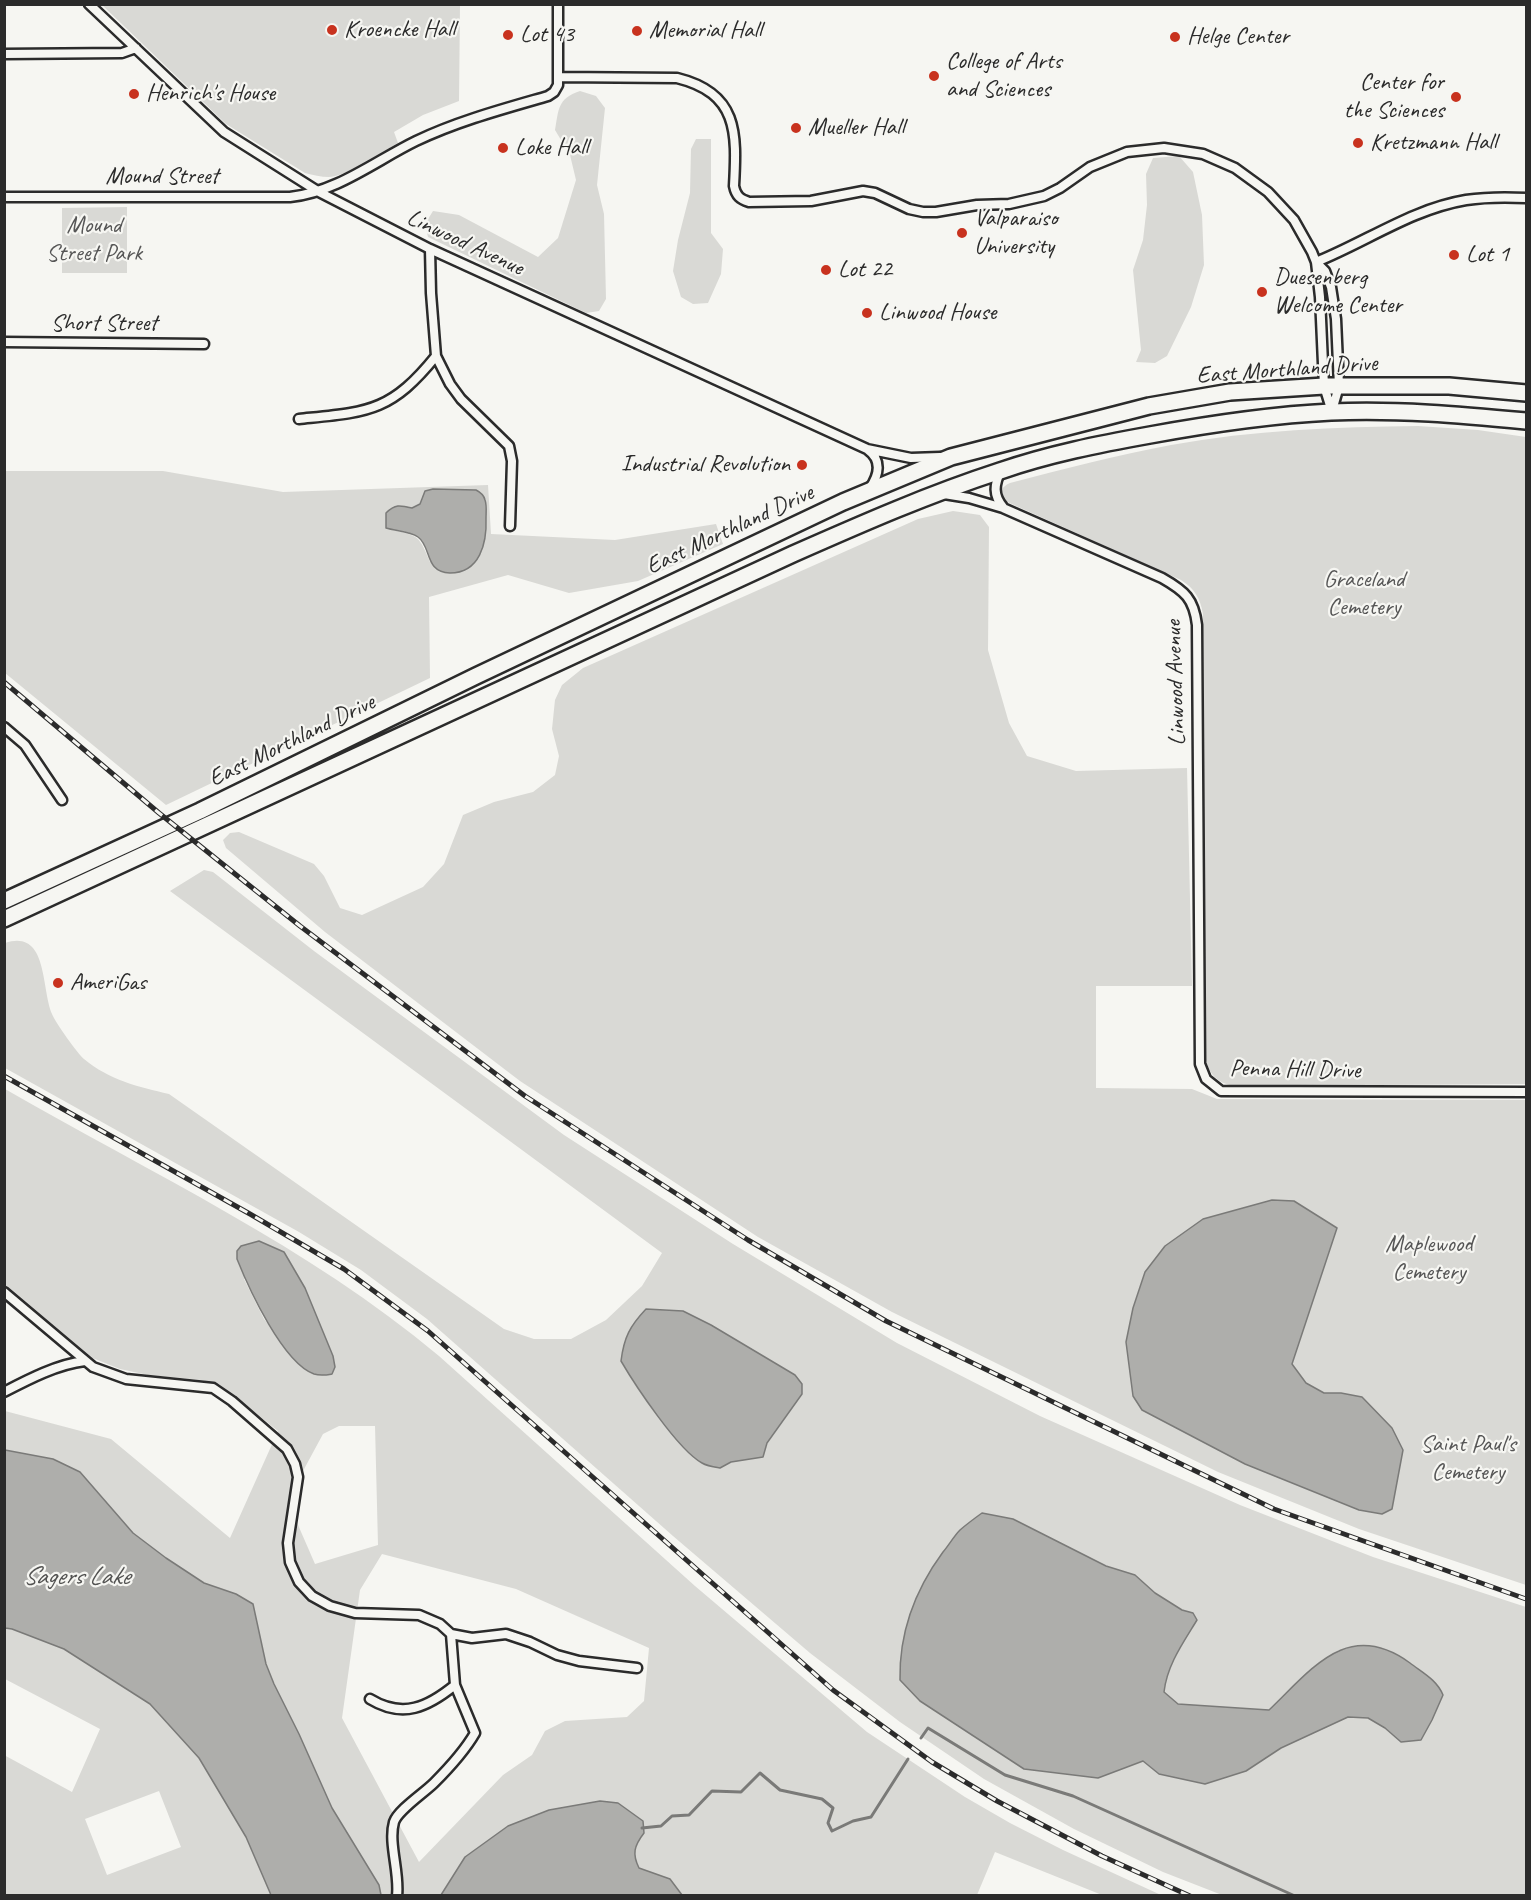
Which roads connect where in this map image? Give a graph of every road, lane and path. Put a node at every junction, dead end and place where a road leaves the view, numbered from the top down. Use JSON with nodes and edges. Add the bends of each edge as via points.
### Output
{"nodes":[{"id":1,"x":90,"y":4,"type":"edge"},
{"id":2,"x":558,"y":4,"type":"edge"},
{"id":3,"x":136,"y":48,"type":"junction"},
{"id":4,"x":4,"y":54,"type":"edge"},
{"id":5,"x":558,"y":77,"type":"junction"},
{"id":6,"x":319,"y":192,"type":"junction"},
{"id":7,"x":4,"y":197,"type":"edge"},
{"id":8,"x":1527,"y":198,"type":"edge"},
{"id":9,"x":430,"y":249,"type":"junction"},
{"id":10,"x":1316,"y":262,"type":"junction"},
{"id":11,"x":4,"y":342,"type":"edge"},
{"id":12,"x":204,"y":344,"type":"dead end"},
{"id":13,"x":436,"y":356,"type":"junction"},
{"id":14,"x":1332,"y":386,"type":"junction"},
{"id":15,"x":1527,"y":393,"type":"edge"},
{"id":16,"x":1332,"y":412,"type":"junction"},
{"id":17,"x":299,"y":419,"type":"dead end"},
{"id":18,"x":1527,"y":421,"type":"edge"},
{"id":19,"x":867,"y":449,"type":"junction"},
{"id":20,"x":951,"y":457,"type":"junction"},
{"id":21,"x":1001,"y":470,"type":"junction"},
{"id":22,"x":869,"y":490,"type":"junction"},
{"id":23,"x":935,"y":494,"type":"junction"},
{"id":24,"x":1003,"y":508,"type":"junction"},
{"id":25,"x":510,"y":526,"type":"dead end"},
{"id":26,"x":4,"y":727,"type":"edge"},
{"id":27,"x":62,"y":800,"type":"dead end"},
{"id":28,"x":4,"y":901,"type":"edge"},
{"id":29,"x":1199,"y":904,"type":"joint"},
{"id":30,"x":4,"y":919,"type":"edge"},
{"id":31,"x":1527,"y":1092,"type":"edge"},
{"id":32,"x":4,"y":1292,"type":"edge"},
{"id":33,"x":85,"y":1360,"type":"junction"},
{"id":34,"x":4,"y":1392,"type":"edge"},
{"id":35,"x":451,"y":1634,"type":"junction"},
{"id":36,"x":638,"y":1668,"type":"dead end"},
{"id":37,"x":455,"y":1685,"type":"junction"},
{"id":38,"x":370,"y":1699,"type":"dead end"},
{"id":39,"x":397,"y":1896,"type":"edge"}],
"edges":[{"from":1,"to":3,"type":"street","name":"Linwood Avenue"},
{"from":2,"to":5,"type":"street"},
{"from":3,"to":4,"type":"street","via":[[122,53]]},
{"from":3,"to":6,"type":"street","name":"Linwood Avenue","via":[[224,132]]},
{"from":5,"to":6,"type":"street","name":"Mound Street","via":[[555,92],[548,96],[447,127]]},
{"from":5,"to":10,"type":"street","via":[[676,78],[706,88],[727,110],[732,123],[736,193],[749,202],[811,201],[863,191],[923,212],[1010,204],[1044,196],[1090,167],[1127,152],[1164,147],[1193,152],[1235,168],[1268,192],[1294,220]]},
{"from":6,"to":7,"type":"street","name":"Mound Street","via":[[290,197]]},
{"from":6,"to":9,"type":"street","name":"Linwood Avenue"},
{"from":8,"to":10,"type":"street","via":[[1486,197],[1440,207]]},
{"from":9,"to":13,"type":"street"},
{"from":9,"to":19,"type":"street","name":"Linwood Avenue"},
{"from":10,"to":14,"type":"street"},
{"from":10,"to":14,"type":"street","via":[[1326,271],[1335,306]]},
{"from":11,"to":12,"type":"street","name":"Short Street"},
{"from":13,"to":17,"type":"street","via":[[404,391],[384,404],[356,413]]},
{"from":13,"to":25,"type":"street","via":[[460,399],[509,446]]},
{"from":14,"to":15,"type":"highway","name":"East Morthland Drive","via":[[1449,386]]},
{"from":14,"to":16,"type":"street"},
{"from":14,"to":16,"type":"street"},
{"from":14,"to":20,"type":"highway","name":"East Morthland Drive","via":[[1230,392],[1149,406]]},
{"from":16,"to":18,"type":"highway","name":"East Morthland Drive","via":[[1464,415]]},
{"from":16,"to":21,"type":"highway","name":"East Morthland Drive","via":[[1196,426],[1108,442]]},
{"from":19,"to":20,"type":"street","name":"Linwood Avenue","via":[[911,458]]},
{"from":19,"to":22,"type":"street","via":[[878,464],[876,479]]},
{"from":20,"to":22,"type":"highway","name":"East Morthland Drive"},
{"from":21,"to":23,"type":"highway","name":"East Morthland Drive"},
{"from":21,"to":24,"type":"street","via":[[994,489]]},
{"from":22,"to":28,"type":"highway","name":"East Morthland Drive"},
{"from":23,"to":24,"type":"street","name":"Linwood Avenue","via":[[958,495]]},
{"from":23,"to":30,"type":"highway","name":"East Morthland Drive","via":[[793,554]]},
{"from":24,"to":29,"type":"street","name":"Linwood Avenue","via":[[1162,578],[1191,602],[1197,625]]},
{"from":26,"to":27,"type":"street","via":[[25,745]]},
{"from":29,"to":31,"type":"street","name":"Penna Hill Drive","via":[[1200,1064],[1206,1079],[1221,1091]]},
{"from":32,"to":33,"type":"street"},
{"from":33,"to":34,"type":"street","via":[[58,1366]]},
{"from":33,"to":35,"type":"street","via":[[126,1379],[213,1388],[232,1401],[287,1449],[295,1464],[298,1477],[288,1543],[290,1562],[299,1582],[312,1596],[354,1613],[419,1615]]},
{"from":35,"to":36,"type":"street","via":[[472,1638],[506,1634],[579,1661]]},
{"from":35,"to":37,"type":"street"},
{"from":37,"to":38,"type":"street","via":[[425,1706],[384,1708]]},
{"from":37,"to":39,"type":"street","via":[[475,1733],[393,1823]]}]}
